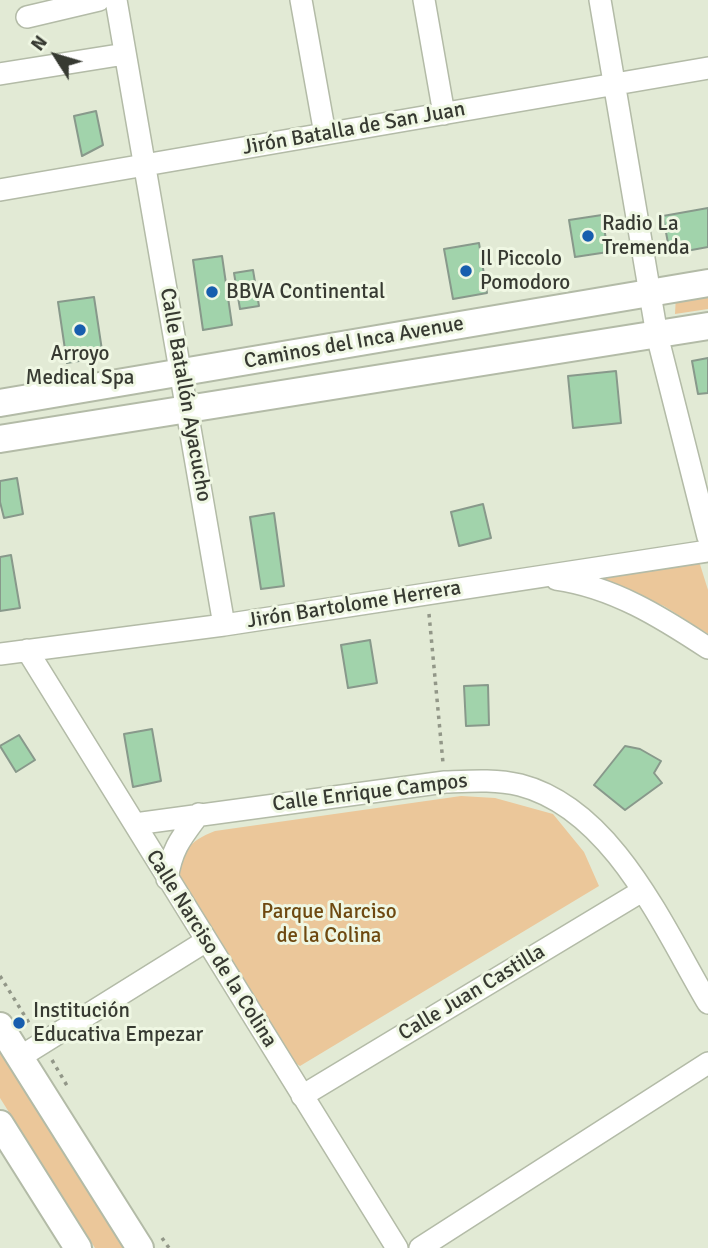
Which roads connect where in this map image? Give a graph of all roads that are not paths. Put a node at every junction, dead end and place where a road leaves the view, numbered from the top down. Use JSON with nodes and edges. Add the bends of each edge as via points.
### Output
{"nodes":[{"id":1,"x":99,"y":0,"type":"edge"},
{"id":2,"x":116,"y":0,"type":"edge"},
{"id":3,"x":301,"y":0,"type":"edge"},
{"id":4,"x":424,"y":0,"type":"edge"},
{"id":5,"x":600,"y":0,"type":"edge"},
{"id":6,"x":27,"y":17,"type":"dead end"},
{"id":7,"x":125,"y":54,"type":"junction"},
{"id":8,"x":708,"y":68,"type":"edge"},
{"id":9,"x":0,"y":74,"type":"edge"},
{"id":10,"x":614,"y":84,"type":"junction"},
{"id":11,"x":444,"y":114,"type":"junction"},
{"id":12,"x":325,"y":134,"type":"junction"},
{"id":13,"x":146,"y":165,"type":"junction"},
{"id":14,"x":0,"y":190,"type":"edge"},
{"id":15,"x":708,"y":283,"type":"edge"},
{"id":16,"x":649,"y":293,"type":"junction"},
{"id":17,"x":708,"y":326,"type":"edge"},
{"id":18,"x":657,"y":335,"type":"junction"},
{"id":19,"x":180,"y":373,"type":"junction"},
{"id":20,"x":0,"y":403,"type":"edge"},
{"id":21,"x":187,"y":408,"type":"junction"},
{"id":22,"x":0,"y":439,"type":"edge"},
{"id":23,"x":708,"y":537,"type":"edge"},
{"id":24,"x":708,"y":551,"type":"edge"},
{"id":25,"x":534,"y":576,"type":"junction"},
{"id":26,"x":224,"y":625,"type":"junction"},
{"id":27,"x":708,"y":648,"type":"edge"},
{"id":28,"x":27,"y":650,"type":"junction"},
{"id":29,"x":0,"y":654,"type":"edge"},
{"id":30,"x":199,"y":814,"type":"junction"},
{"id":31,"x":135,"y":824,"type":"junction"},
{"id":32,"x":167,"y":879,"type":"junction"},
{"id":33,"x":642,"y":891,"type":"junction"},
{"id":34,"x":206,"y":941,"type":"junction"},
{"id":35,"x":708,"y":1003,"type":"edge"},
{"id":36,"x":0,"y":1026,"type":"edge"},
{"id":37,"x":20,"y":1057,"type":"junction"},
{"id":38,"x":708,"y":1063,"type":"edge"},
{"id":39,"x":302,"y":1096,"type":"junction"},
{"id":40,"x":0,"y":1125,"type":"edge"},
{"id":41,"x":78,"y":1248,"type":"edge"},
{"id":42,"x":140,"y":1248,"type":"edge"},
{"id":43,"x":397,"y":1248,"type":"edge"},
{"id":44,"x":420,"y":1248,"type":"edge"}],
"edges":[{"from":1,"to":6,"type":"street"},
{"from":2,"to":7,"type":"street","name":"Calle Batallón Ayacucho"},
{"from":3,"to":12,"type":"street"},
{"from":4,"to":11,"type":"street"},
{"from":5,"to":10,"type":"street"},
{"from":7,"to":9,"type":"street"},
{"from":7,"to":13,"type":"street","name":"Calle Batallón Ayacucho"},
{"from":8,"to":10,"type":"street","name":"Jirón Batalla de San Juan"},
{"from":10,"to":11,"type":"street","name":"Jirón Batalla de San Juan"},
{"from":10,"to":16,"type":"street"},
{"from":11,"to":12,"type":"street","name":"Jirón Batalla de San Juan"},
{"from":12,"to":13,"type":"street","name":"Jirón Batalla de San Juan"},
{"from":13,"to":14,"type":"street","name":"Jirón Batalla de San Juan"},
{"from":13,"to":19,"type":"street","name":"Calle Batallón Ayacucho"},
{"from":15,"to":16,"type":"main road","name":"Caminos del Inca Avenue"},
{"from":16,"to":18,"type":"street"},
{"from":16,"to":19,"type":"main road","name":"Caminos del Inca Avenue"},
{"from":17,"to":18,"type":"main road","name":"Caminos del Inca Avenue"},
{"from":18,"to":21,"type":"main road","name":"Caminos del Inca Avenue"},
{"from":18,"to":23,"type":"street"},
{"from":19,"to":20,"type":"main road","name":"Caminos del Inca Avenue"},
{"from":19,"to":21,"type":"street","name":"Calle Batallón Ayacucho"},
{"from":21,"to":22,"type":"main road","name":"Caminos del Inca Avenue"},
{"from":21,"to":26,"type":"street","name":"Calle Batallón Ayacucho"},
{"from":24,"to":25,"type":"street","name":"Jirón Bartolome Herrera"},
{"from":25,"to":26,"type":"street","name":"Jirón Bartolome Herrera"},
{"from":25,"to":27,"type":"street","via":[[580,583],[625,599]]},
{"from":26,"to":28,"type":"street","name":"Jirón Bartolome Herrera"},
{"from":28,"to":29,"type":"street","name":"Jirón Bartolome Herrera"},
{"from":28,"to":31,"type":"street","name":"Calle Narciso de la Colina"},
{"from":30,"to":31,"type":"street","name":"Calle Enrique Campos"},
{"from":30,"to":32,"type":"street","via":[[171,856]]},
{"from":30,"to":33,"type":"street","name":"Calle Enrique Campos","via":[[445,782],[520,785],[547,796],[602,835]]},
{"from":31,"to":32,"type":"street","name":"Calle Narciso de la Colina"},
{"from":32,"to":34,"type":"street","name":"Calle Narciso de la Colina"},
{"from":33,"to":35,"type":"street","name":"Calle Enrique Campos"},
{"from":33,"to":39,"type":"street","name":"Calle Juan Castilla"},
{"from":34,"to":37,"type":"street"},
{"from":34,"to":39,"type":"street","name":"Calle Narciso de la Colina"},
{"from":36,"to":37,"type":"main road"},
{"from":37,"to":42,"type":"main road"},
{"from":38,"to":44,"type":"street"},
{"from":39,"to":43,"type":"street","name":"Calle Narciso de la Colina"},
{"from":40,"to":41,"type":"main road"}]}
